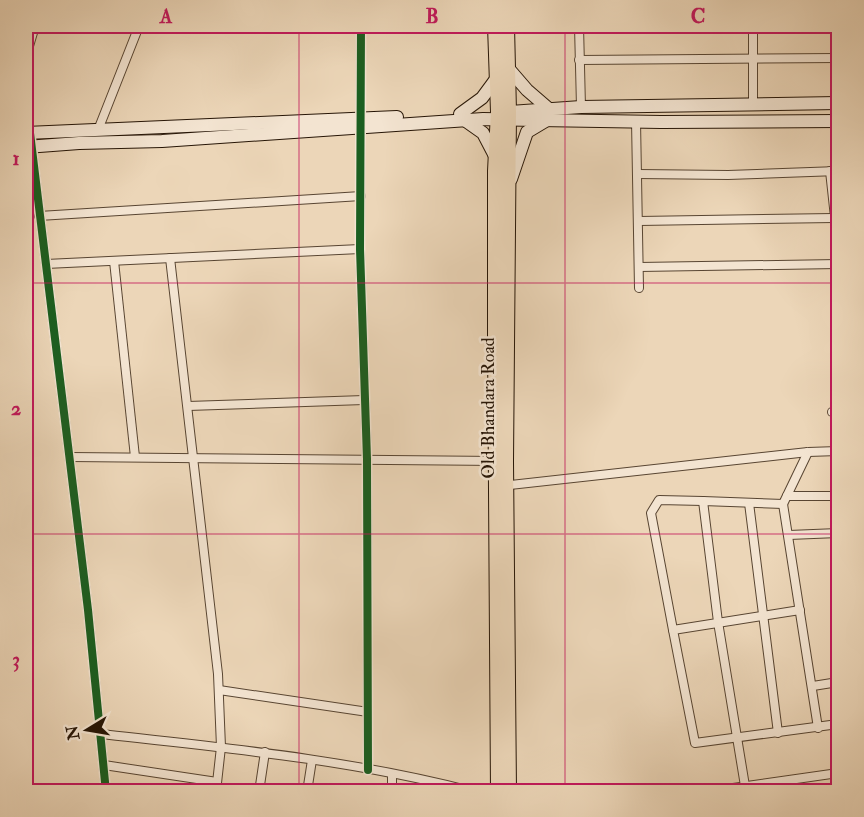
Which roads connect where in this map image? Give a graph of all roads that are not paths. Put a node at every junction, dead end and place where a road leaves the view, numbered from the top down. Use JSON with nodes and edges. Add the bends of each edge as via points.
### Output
{"nodes":[{"id":1,"x":35,"y":26,"type":"edge"},
{"id":2,"x":139,"y":26,"type":"edge"},
{"id":3,"x":362,"y":26,"type":"edge"},
{"id":4,"x":495,"y":26,"type":"edge"},
{"id":5,"x":507,"y":26,"type":"edge"},
{"id":6,"x":579,"y":26,"type":"edge"},
{"id":7,"x":753,"y":26,"type":"edge"},
{"id":8,"x":26,"y":56,"type":"edge"},
{"id":9,"x":838,"y":58,"type":"edge"},
{"id":10,"x":579,"y":60,"type":"junction"},
{"id":11,"x":753,"y":60,"type":"junction"},
{"id":12,"x":508,"y":68,"type":"junction"},
{"id":13,"x":496,"y":79,"type":"junction"},
{"id":14,"x":838,"y":103,"type":"edge"},
{"id":15,"x":753,"y":104,"type":"junction"},
{"id":16,"x":581,"y":107,"type":"junction"},
{"id":17,"x":503,"y":115,"type":"junction"},
{"id":18,"x":549,"y":115,"type":"junction"},
{"id":19,"x":463,"y":117,"type":"junction"},
{"id":20,"x":26,"y":121,"type":"edge"},
{"id":21,"x":636,"y":121,"type":"junction"},
{"id":22,"x":838,"y":121,"type":"edge"},
{"id":23,"x":362,"y":124,"type":"junction"},
{"id":24,"x":98,"y":130,"type":"junction"},
{"id":25,"x":28,"y":133,"type":"edge"},
{"id":26,"x":29,"y":147,"type":"edge"},
{"id":27,"x":496,"y":158,"type":"junction"},
{"id":28,"x":834,"y":171,"type":"edge"},
{"id":29,"x":638,"y":174,"type":"junction"},
{"id":30,"x":508,"y":189,"type":"junction"},
{"id":31,"x":361,"y":196,"type":"junction"},
{"id":32,"x":39,"y":216,"type":"junction"},
{"id":33,"x":834,"y":218,"type":"junction"},
{"id":34,"x":639,"y":221,"type":"junction"},
{"id":35,"x":838,"y":245,"type":"edge"},
{"id":36,"x":360,"y":249,"type":"junction"},
{"id":37,"x":170,"y":258,"type":"junction"},
{"id":38,"x":114,"y":261,"type":"junction"},
{"id":39,"x":502,"y":261,"type":"junction"},
{"id":40,"x":46,"y":264,"type":"junction"},
{"id":41,"x":838,"y":264,"type":"edge"},
{"id":42,"x":639,"y":267,"type":"junction"},
{"id":43,"x":639,"y":288,"type":"dead end"},
{"id":44,"x":364,"y":399,"type":"junction"},
{"id":45,"x":188,"y":406,"type":"junction"},
{"id":46,"x":838,"y":451,"type":"edge"},
{"id":47,"x":808,"y":452,"type":"junction"},
{"id":48,"x":70,"y":457,"type":"junction"},
{"id":49,"x":135,"y":457,"type":"junction"},
{"id":50,"x":194,"y":458,"type":"junction"},
{"id":51,"x":367,"y":459,"type":"junction"},
{"id":52,"x":501,"y":462,"type":"junction"},
{"id":53,"x":501,"y":486,"type":"junction"},
{"id":54,"x":838,"y":496,"type":"edge"},
{"id":55,"x":785,"y":500,"type":"junction"},
{"id":56,"x":703,"y":501,"type":"junction"},
{"id":57,"x":749,"y":503,"type":"junction"},
{"id":58,"x":838,"y":533,"type":"edge"},
{"id":59,"x":789,"y":535,"type":"junction"},
{"id":60,"x":800,"y":610,"type":"junction"},
{"id":61,"x":764,"y":616,"type":"junction"},
{"id":62,"x":718,"y":622,"type":"junction"},
{"id":63,"x":673,"y":630,"type":"junction"},
{"id":64,"x":838,"y":682,"type":"edge"},
{"id":65,"x":813,"y":686,"type":"junction"},
{"id":66,"x":219,"y":690,"type":"junction"},
{"id":67,"x":368,"y":712,"type":"junction"},
{"id":68,"x":838,"y":724,"type":"edge"},
{"id":69,"x":818,"y":728,"type":"junction"},
{"id":70,"x":778,"y":733,"type":"junction"},
{"id":71,"x":101,"y":734,"type":"junction"},
{"id":72,"x":736,"y":738,"type":"junction"},
{"id":73,"x":221,"y":747,"type":"junction"},
{"id":74,"x":266,"y":752,"type":"junction"},
{"id":75,"x":312,"y":760,"type":"junction"},
{"id":76,"x":104,"y":765,"type":"junction"},
{"id":77,"x":368,"y":770,"type":"junction"},
{"id":78,"x":838,"y":773,"type":"edge"},
{"id":79,"x":392,"y":774,"type":"junction"},
{"id":80,"x":217,"y":782,"type":"junction"},
{"id":81,"x":746,"y":789,"type":"edge"},
{"id":82,"x":260,"y":790,"type":"edge"},
{"id":83,"x":507,"y":790,"type":"edge"},
{"id":84,"x":106,"y":792,"type":"edge"},
{"id":85,"x":216,"y":792,"type":"edge"},
{"id":86,"x":276,"y":792,"type":"edge"},
{"id":87,"x":308,"y":792,"type":"edge"},
{"id":88,"x":392,"y":792,"type":"edge"},
{"id":89,"x":475,"y":792,"type":"edge"},
{"id":90,"x":705,"y":792,"type":"edge"}],
"edges":[{"from":1,"to":8,"type":"street"},
{"from":2,"to":24,"type":"street"},
{"from":3,"to":23,"type":"street"},
{"from":4,"to":13,"type":"highway"},
{"from":5,"to":12,"type":"highway","name":"Old Bhandara Road"},
{"from":6,"to":10,"type":"street"},
{"from":7,"to":11,"type":"street"},
{"from":9,"to":11,"type":"street"},
{"from":10,"to":11,"type":"street"},
{"from":10,"to":16,"type":"street"},
{"from":11,"to":15,"type":"street"},
{"from":12,"to":17,"type":"highway","name":"Old Bhandara Road"},
{"from":12,"to":18,"type":"main road"},
{"from":13,"to":17,"type":"highway"},
{"from":13,"to":19,"type":"main road"},
{"from":14,"to":15,"type":"main road"},
{"from":15,"to":16,"type":"main road"},
{"from":16,"to":18,"type":"main road"},
{"from":17,"to":18,"type":"main road"},
{"from":17,"to":19,"type":"main road"},
{"from":17,"to":27,"type":"highway"},
{"from":17,"to":30,"type":"highway","name":"Old Bhandara Road"},
{"from":18,"to":21,"type":"main road"},
{"from":18,"to":30,"type":"main road","via":[[527,132]]},
{"from":19,"to":23,"type":"main road"},
{"from":19,"to":27,"type":"main road","via":[[483,133]]},
{"from":20,"to":25,"type":"street"},
{"from":21,"to":22,"type":"main road"},
{"from":21,"to":29,"type":"street"},
{"from":23,"to":24,"type":"main road"},
{"from":23,"to":26,"type":"main road"},
{"from":23,"to":31,"type":"street"},
{"from":24,"to":25,"type":"main road"},
{"from":25,"to":26,"type":"street"},
{"from":26,"to":32,"type":"street"},
{"from":27,"to":39,"type":"highway"},
{"from":28,"to":29,"type":"street"},
{"from":28,"to":33,"type":"street"},
{"from":29,"to":34,"type":"street"},
{"from":30,"to":39,"type":"highway","name":"Old Bhandara Road"},
{"from":31,"to":32,"type":"street"},
{"from":31,"to":36,"type":"street"},
{"from":32,"to":40,"type":"street"},
{"from":33,"to":34,"type":"street"},
{"from":33,"to":35,"type":"street"},
{"from":34,"to":42,"type":"street"},
{"from":36,"to":37,"type":"street"},
{"from":36,"to":44,"type":"street"},
{"from":37,"to":38,"type":"street"},
{"from":37,"to":45,"type":"street"},
{"from":38,"to":40,"type":"street"},
{"from":38,"to":49,"type":"street"},
{"from":39,"to":52,"type":"highway","name":"Old Bhandara Road"},
{"from":40,"to":48,"type":"street"},
{"from":41,"to":42,"type":"street"},
{"from":42,"to":43,"type":"street"},
{"from":44,"to":45,"type":"street"},
{"from":44,"to":51,"type":"street"},
{"from":45,"to":50,"type":"street"},
{"from":46,"to":47,"type":"street"},
{"from":47,"to":53,"type":"street"},
{"from":47,"to":55,"type":"street"},
{"from":48,"to":49,"type":"street"},
{"from":48,"to":71,"type":"street"},
{"from":49,"to":50,"type":"street"},
{"from":50,"to":51,"type":"street"},
{"from":50,"to":66,"type":"street"},
{"from":51,"to":52,"type":"street"},
{"from":51,"to":67,"type":"street"},
{"from":52,"to":53,"type":"highway","name":"Old Bhandara Road"},
{"from":53,"to":83,"type":"highway","name":"Old Bhandara Road"},
{"from":54,"to":55,"type":"street"},
{"from":55,"to":57,"type":"street"},
{"from":55,"to":59,"type":"street"},
{"from":56,"to":57,"type":"street"},
{"from":56,"to":62,"type":"street"},
{"from":56,"to":63,"type":"street","via":[[659,500],[651,513]]},
{"from":57,"to":61,"type":"street"},
{"from":58,"to":59,"type":"street"},
{"from":59,"to":60,"type":"street"},
{"from":60,"to":61,"type":"street"},
{"from":60,"to":65,"type":"street"},
{"from":61,"to":62,"type":"street"},
{"from":61,"to":70,"type":"street"},
{"from":62,"to":63,"type":"street"},
{"from":62,"to":72,"type":"street"},
{"from":63,"to":72,"type":"street","via":[[695,743]]},
{"from":64,"to":65,"type":"street"},
{"from":65,"to":69,"type":"street"},
{"from":66,"to":67,"type":"street"},
{"from":66,"to":73,"type":"street"},
{"from":67,"to":77,"type":"street"},
{"from":68,"to":69,"type":"street"},
{"from":69,"to":70,"type":"street"},
{"from":70,"to":72,"type":"street"},
{"from":71,"to":73,"type":"street"},
{"from":71,"to":76,"type":"street"},
{"from":72,"to":81,"type":"street"},
{"from":73,"to":74,"type":"street"},
{"from":73,"to":80,"type":"street"},
{"from":74,"to":75,"type":"street"},
{"from":74,"to":82,"type":"street"},
{"from":75,"to":77,"type":"street"},
{"from":75,"to":87,"type":"street"},
{"from":76,"to":80,"type":"street"},
{"from":76,"to":84,"type":"street"},
{"from":77,"to":79,"type":"street"},
{"from":78,"to":81,"type":"street"},
{"from":79,"to":88,"type":"street"},
{"from":79,"to":89,"type":"street"},
{"from":80,"to":85,"type":"street"},
{"from":81,"to":90,"type":"street"},
{"from":82,"to":86,"type":"street"}]}
